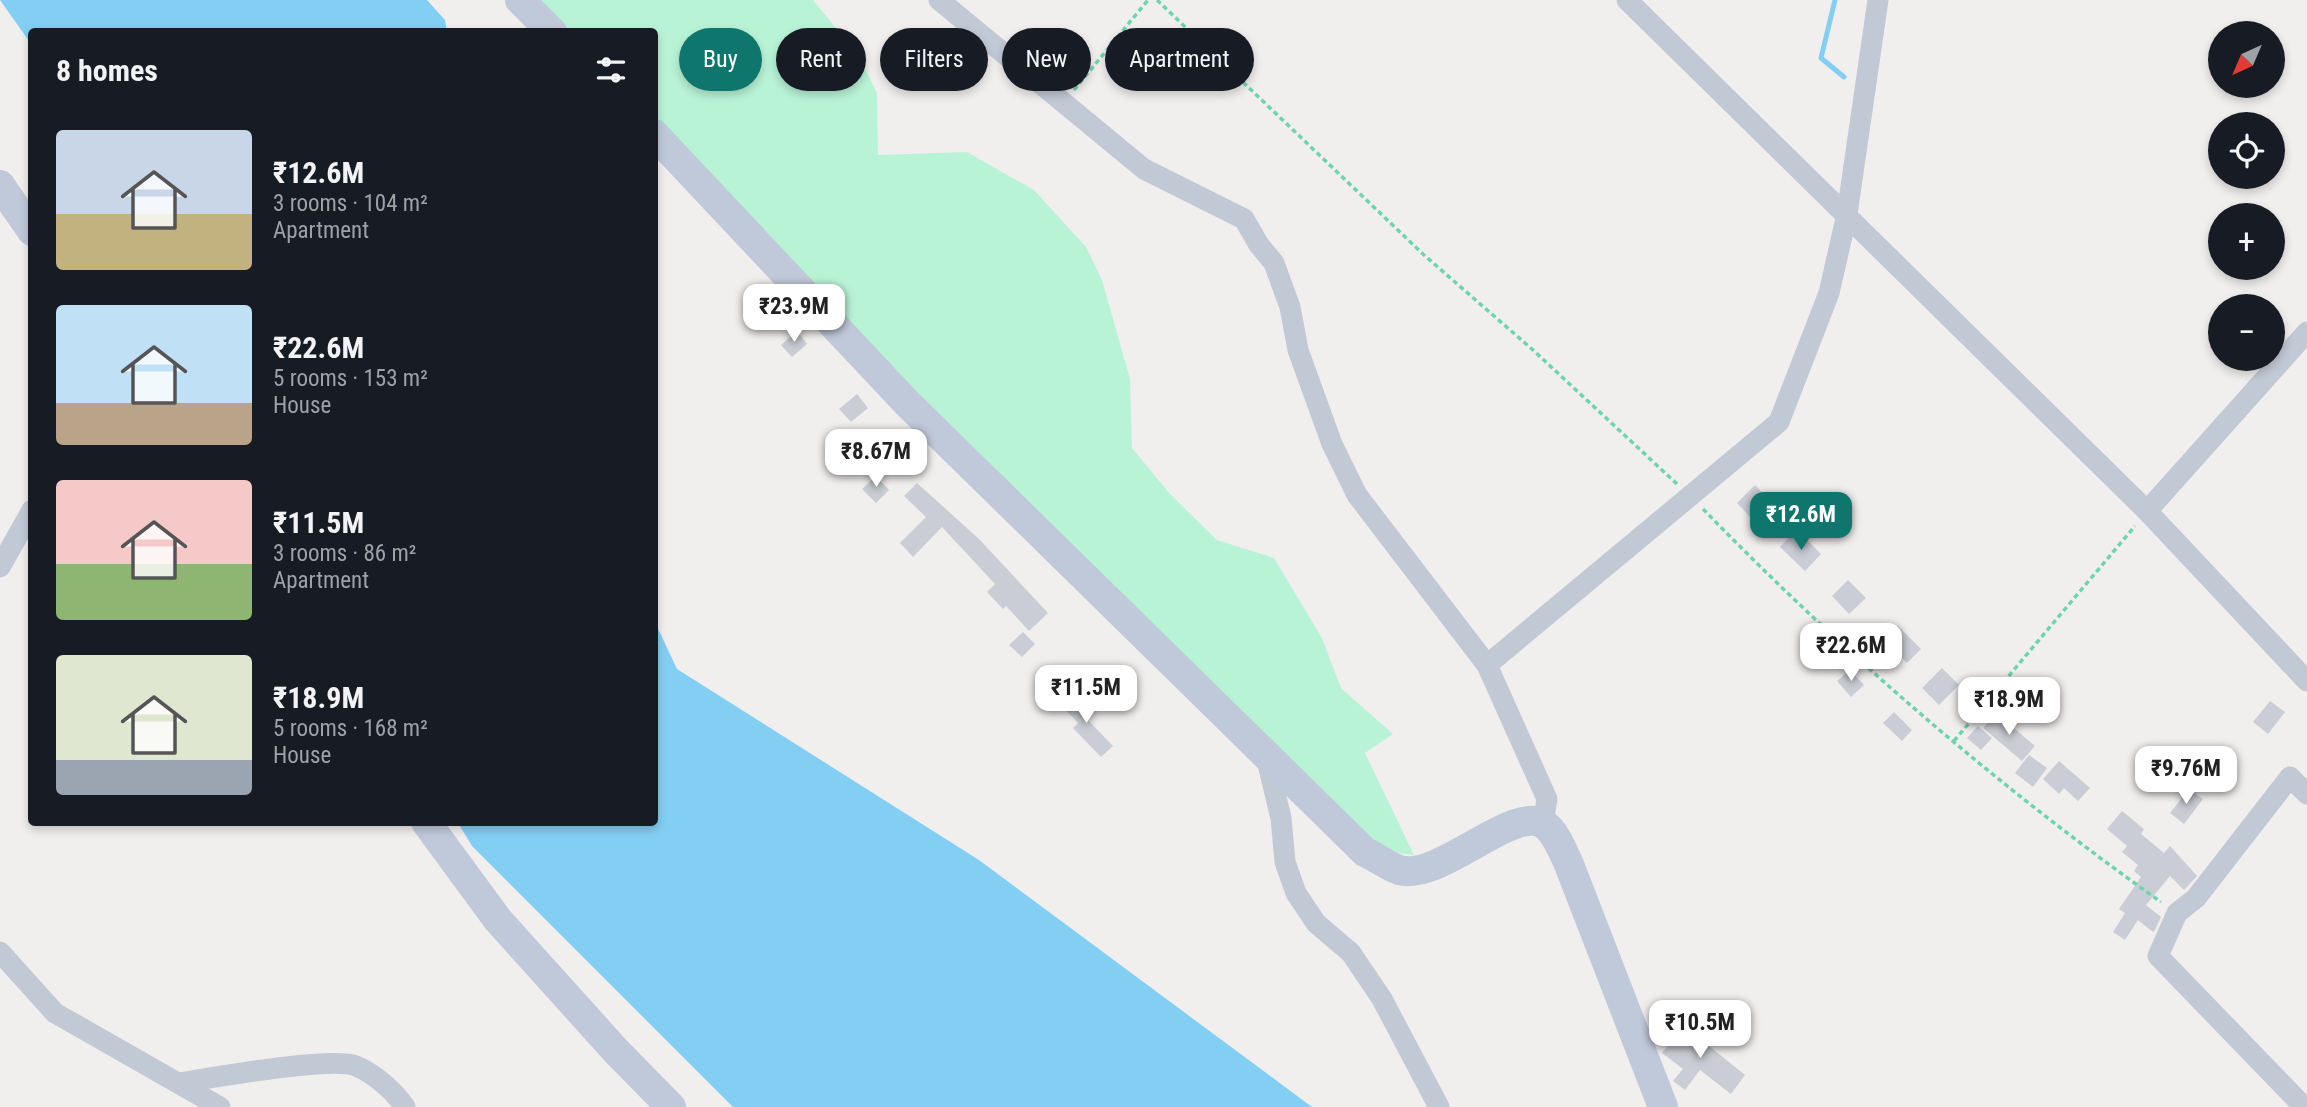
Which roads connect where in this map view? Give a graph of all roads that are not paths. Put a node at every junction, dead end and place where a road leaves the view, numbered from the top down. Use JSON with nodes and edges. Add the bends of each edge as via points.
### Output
{"nodes":[{"id":1,"x":520,"y":0,"type":"edge"},
{"id":2,"x":939,"y":0,"type":"edge"},
{"id":3,"x":1878,"y":0,"type":"edge"},
{"id":4,"x":1632,"y":2,"type":"edge"},
{"id":5,"x":548,"y":28,"type":"edge"},
{"id":6,"x":658,"y":138,"type":"edge"},
{"id":7,"x":0,"y":185,"type":"edge"},
{"id":8,"x":1847,"y":214,"type":"junction"},
{"id":9,"x":28,"y":225,"type":"edge"},
{"id":10,"x":2307,"y":332,"type":"edge"},
{"id":11,"x":2147,"y":511,"type":"junction"},
{"id":12,"x":28,"y":517,"type":"edge"},
{"id":13,"x":0,"y":567,"type":"edge"},
{"id":14,"x":1487,"y":665,"type":"junction"},
{"id":15,"x":2307,"y":681,"type":"edge"},
{"id":16,"x":1265,"y":754,"type":"junction"},
{"id":17,"x":2307,"y":794,"type":"edge"},
{"id":18,"x":1543,"y":823,"type":"junction"},
{"id":19,"x":429,"y":826,"type":"edge"},
{"id":20,"x":0,"y":952,"type":"edge"},
{"id":21,"x":179,"y":1083,"type":"junction"},
{"id":22,"x":220,"y":1107,"type":"edge"},
{"id":23,"x":405,"y":1107,"type":"edge"},
{"id":24,"x":671,"y":1107,"type":"edge"},
{"id":25,"x":1439,"y":1107,"type":"edge"},
{"id":26,"x":1663,"y":1107,"type":"edge"},
{"id":27,"x":2304,"y":1107,"type":"edge"}],
"edges":[{"from":1,"to":5,"type":"main road"},
{"from":2,"to":14,"type":"street","via":[[1144,169],[1244,219],[1274,263],[1302,362],[1332,444],[1357,495]]},
{"from":3,"to":8,"type":"street"},
{"from":4,"to":8,"type":"street"},
{"from":6,"to":16,"type":"main road","via":[[906,402]]},
{"from":7,"to":9,"type":"main road"},
{"from":8,"to":11,"type":"street"},
{"from":8,"to":14,"type":"street","via":[[1829,293],[1779,422]]},
{"from":10,"to":11,"type":"street"},
{"from":11,"to":15,"type":"street"},
{"from":12,"to":13,"type":"street"},
{"from":14,"to":18,"type":"street","via":[[1547,799]]},
{"from":16,"to":18,"type":"main road","via":[[1365,852],[1401,870],[1426,869],[1513,825]]},
{"from":16,"to":25,"type":"street","via":[[1281,818],[1285,862],[1296,893],[1316,923],[1350,953],[1382,999]]},
{"from":17,"to":27,"type":"street","via":[[2290,777],[2196,898],[2177,913],[2158,956]]},
{"from":18,"to":26,"type":"main road","via":[[1568,862]]},
{"from":19,"to":24,"type":"main road","via":[[498,920]]},
{"from":20,"to":21,"type":"street","via":[[55,1013]]},
{"from":21,"to":22,"type":"street"},
{"from":21,"to":23,"type":"street","via":[[294,1066],[355,1065],[395,1093]]}]}
